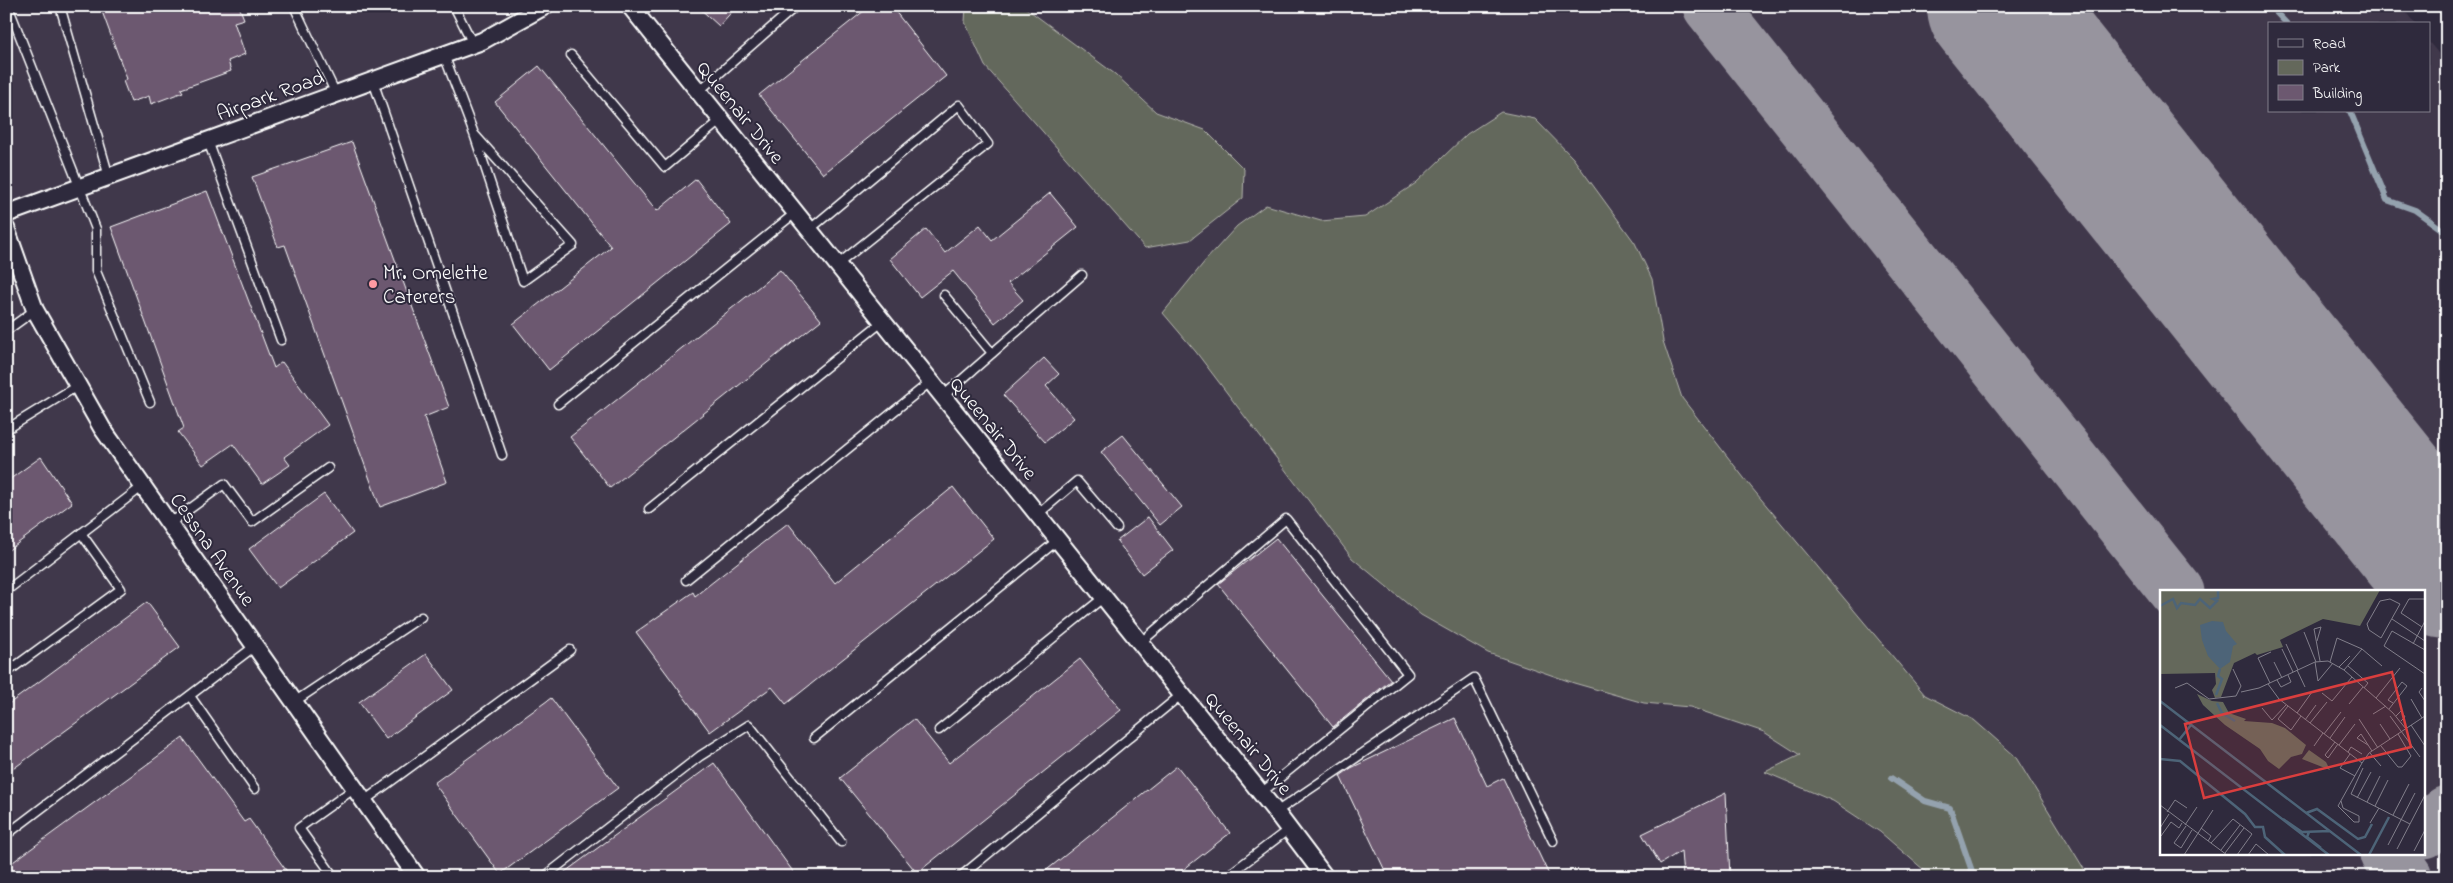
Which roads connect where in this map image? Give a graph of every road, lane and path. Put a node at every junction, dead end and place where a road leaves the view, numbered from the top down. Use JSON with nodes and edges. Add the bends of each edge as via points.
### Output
{"nodes":[{"id":1,"x":8,"y":6,"type":"edge"},
{"id":2,"x":60,"y":6,"type":"edge"},
{"id":3,"x":294,"y":6,"type":"edge"},
{"id":4,"x":454,"y":6,"type":"edge"},
{"id":5,"x":545,"y":6,"type":"edge"},
{"id":6,"x":630,"y":6,"type":"edge"},
{"id":7,"x":796,"y":6,"type":"edge"},
{"id":8,"x":474,"y":44,"type":"junction"},
{"id":9,"x":444,"y":55,"type":"junction"},
{"id":10,"x":571,"y":55,"type":"dead end"},
{"id":11,"x":373,"y":80,"type":"junction"},
{"id":12,"x":698,"y":92,"type":"junction"},
{"id":13,"x":336,"y":94,"type":"junction"},
{"id":14,"x":721,"y":120,"type":"junction"},
{"id":15,"x":474,"y":134,"type":"junction"},
{"id":16,"x":208,"y":141,"type":"junction"},
{"id":17,"x":109,"y":177,"type":"junction"},
{"id":18,"x":80,"y":187,"type":"junction"},
{"id":19,"x":795,"y":213,"type":"junction"},
{"id":20,"x":6,"y":214,"type":"edge"},
{"id":21,"x":6,"y":228,"type":"edge"},
{"id":22,"x":809,"y":230,"type":"junction"},
{"id":23,"x":837,"y":265,"type":"junction"},
{"id":24,"x":1082,"y":275,"type":"dead end"},
{"id":25,"x":944,"y":295,"type":"dead end"},
{"id":26,"x":35,"y":310,"type":"junction"},
{"id":27,"x":882,"y":322,"type":"junction"},
{"id":28,"x":6,"y":331,"type":"edge"},
{"id":29,"x":281,"y":340,"type":"dead end"},
{"id":30,"x":992,"y":353,"type":"junction"},
{"id":31,"x":930,"y":382,"type":"junction"},
{"id":32,"x":77,"y":386,"type":"junction"},
{"id":33,"x":942,"y":397,"type":"junction"},
{"id":34,"x":150,"y":402,"type":"dead end"},
{"id":35,"x":558,"y":404,"type":"dead end"},
{"id":36,"x":6,"y":426,"type":"edge"},
{"id":37,"x":502,"y":455,"type":"dead end"},
{"id":38,"x":328,"y":468,"type":"dead end"},
{"id":39,"x":143,"y":486,"type":"junction"},
{"id":40,"x":650,"y":509,"type":"dead end"},
{"id":41,"x":1038,"y":515,"type":"junction"},
{"id":42,"x":169,"y":524,"type":"junction"},
{"id":43,"x":1117,"y":528,"type":"dead end"},
{"id":44,"x":81,"y":533,"type":"junction"},
{"id":45,"x":1058,"y":540,"type":"junction"},
{"id":46,"x":686,"y":580,"type":"dead end"},
{"id":47,"x":6,"y":591,"type":"edge"},
{"id":48,"x":1104,"y":597,"type":"junction"},
{"id":49,"x":422,"y":617,"type":"dead end"},
{"id":50,"x":1140,"y":642,"type":"junction"},
{"id":51,"x":255,"y":646,"type":"junction"},
{"id":52,"x":570,"y":650,"type":"dead end"},
{"id":53,"x":6,"y":674,"type":"edge"},
{"id":54,"x":1182,"y":694,"type":"junction"},
{"id":55,"x":190,"y":696,"type":"junction"},
{"id":56,"x":294,"y":702,"type":"junction"},
{"id":57,"x":939,"y":730,"type":"dead end"},
{"id":58,"x":814,"y":738,"type":"dead end"},
{"id":59,"x":255,"y":789,"type":"dead end"},
{"id":60,"x":1261,"y":792,"type":"junction"},
{"id":61,"x":360,"y":794,"type":"junction"},
{"id":62,"x":1276,"y":812,"type":"junction"},
{"id":63,"x":1289,"y":829,"type":"junction"},
{"id":64,"x":6,"y":834,"type":"edge"},
{"id":65,"x":1553,"y":841,"type":"dead end"},
{"id":66,"x":841,"y":842,"type":"dead end"},
{"id":67,"x":334,"y":877,"type":"edge"},
{"id":68,"x":417,"y":877,"type":"edge"},
{"id":69,"x":544,"y":877,"type":"edge"},
{"id":70,"x":960,"y":877,"type":"edge"},
{"id":71,"x":1226,"y":877,"type":"edge"},
{"id":72,"x":1326,"y":877,"type":"edge"}],
"edges":[{"from":1,"to":18,"type":"lane"},
{"from":2,"to":17,"type":"lane"},
{"from":3,"to":13,"type":"lane"},
{"from":4,"to":8,"type":"lane"},
{"from":5,"to":8,"type":"street","name":"Airpark Road"},
{"from":6,"to":12,"type":"street","name":"Queenair Drive"},
{"from":7,"to":12,"type":"lane"},
{"from":8,"to":9,"type":"street","name":"Airpark Road"},
{"from":9,"to":11,"type":"street","name":"Airpark Road"},
{"from":9,"to":15,"type":"lane"},
{"from":10,"to":14,"type":"lane","via":[[665,167]]},
{"from":11,"to":13,"type":"street","name":"Airpark Road"},
{"from":11,"to":37,"type":"lane"},
{"from":12,"to":14,"type":"street","name":"Queenair Drive"},
{"from":13,"to":16,"type":"street","name":"Airpark Road"},
{"from":14,"to":19,"type":"street","name":"Queenair Drive"},
{"from":15,"to":15,"type":"lane","via":[[484,162],[524,281],[573,245]]},
{"from":16,"to":17,"type":"street","name":"Airpark Road"},
{"from":16,"to":29,"type":"lane"},
{"from":17,"to":18,"type":"street","name":"Airpark Road"},
{"from":18,"to":20,"type":"street","name":"Airpark Road"},
{"from":18,"to":34,"type":"lane","via":[[96,229],[96,271]]},
{"from":19,"to":22,"type":"street","name":"Queenair Drive"},
{"from":19,"to":35,"type":"lane"},
{"from":21,"to":26,"type":"street","name":"Cessna Avenue"},
{"from":22,"to":23,"type":"street","name":"Queenair Drive"},
{"from":22,"to":23,"type":"lane","via":[[959,105],[988,144]]},
{"from":23,"to":27,"type":"street","name":"Queenair Drive"},
{"from":24,"to":30,"type":"lane"},
{"from":25,"to":30,"type":"lane"},
{"from":26,"to":28,"type":"lane"},
{"from":26,"to":32,"type":"street","name":"Cessna Avenue"},
{"from":27,"to":31,"type":"street","name":"Queenair Drive"},
{"from":27,"to":40,"type":"lane"},
{"from":30,"to":33,"type":"lane"},
{"from":31,"to":33,"type":"street","name":"Queenair Drive"},
{"from":31,"to":46,"type":"lane"},
{"from":32,"to":36,"type":"lane","via":[[7,429]]},
{"from":32,"to":39,"type":"street","name":"Cessna Avenue"},
{"from":33,"to":41,"type":"street","name":"Queenair Drive"},
{"from":38,"to":42,"type":"lane","via":[[252,522],[224,484]]},
{"from":39,"to":42,"type":"street","name":"Cessna Avenue"},
{"from":39,"to":44,"type":"lane"},
{"from":41,"to":43,"type":"lane","via":[[1078,481]]},
{"from":41,"to":45,"type":"street","name":"Queenair Drive"},
{"from":42,"to":51,"type":"street","name":"Cessna Avenue"},
{"from":44,"to":47,"type":"lane"},
{"from":44,"to":53,"type":"lane","via":[[120,589]]},
{"from":45,"to":48,"type":"street","name":"Queenair Drive"},
{"from":45,"to":58,"type":"lane"},
{"from":48,"to":50,"type":"street","name":"Queenair Drive"},
{"from":48,"to":57,"type":"lane"},
{"from":49,"to":56,"type":"lane"},
{"from":50,"to":54,"type":"street","name":"Queenair Drive"},
{"from":50,"to":60,"type":"lane","via":[[1286,519],[1408,674]]},
{"from":51,"to":55,"type":"lane"},
{"from":51,"to":56,"type":"street","name":"Cessna Avenue"},
{"from":52,"to":61,"type":"lane"},
{"from":54,"to":60,"type":"street","name":"Queenair Drive"},
{"from":54,"to":70,"type":"lane"},
{"from":55,"to":59,"type":"lane"},
{"from":55,"to":64,"type":"lane"},
{"from":56,"to":61,"type":"street","name":"Cessna Avenue"},
{"from":60,"to":62,"type":"street","name":"Queenair Drive"},
{"from":61,"to":67,"type":"lane","via":[[299,828]]},
{"from":61,"to":68,"type":"street","name":"Cessna Avenue"},
{"from":62,"to":63,"type":"street","name":"Queenair Drive"},
{"from":62,"to":65,"type":"lane","via":[[1474,678]]},
{"from":63,"to":71,"type":"lane"},
{"from":63,"to":72,"type":"street","name":"Queenair Drive"},
{"from":66,"to":69,"type":"lane","via":[[749,725],[700,756]]}]}
